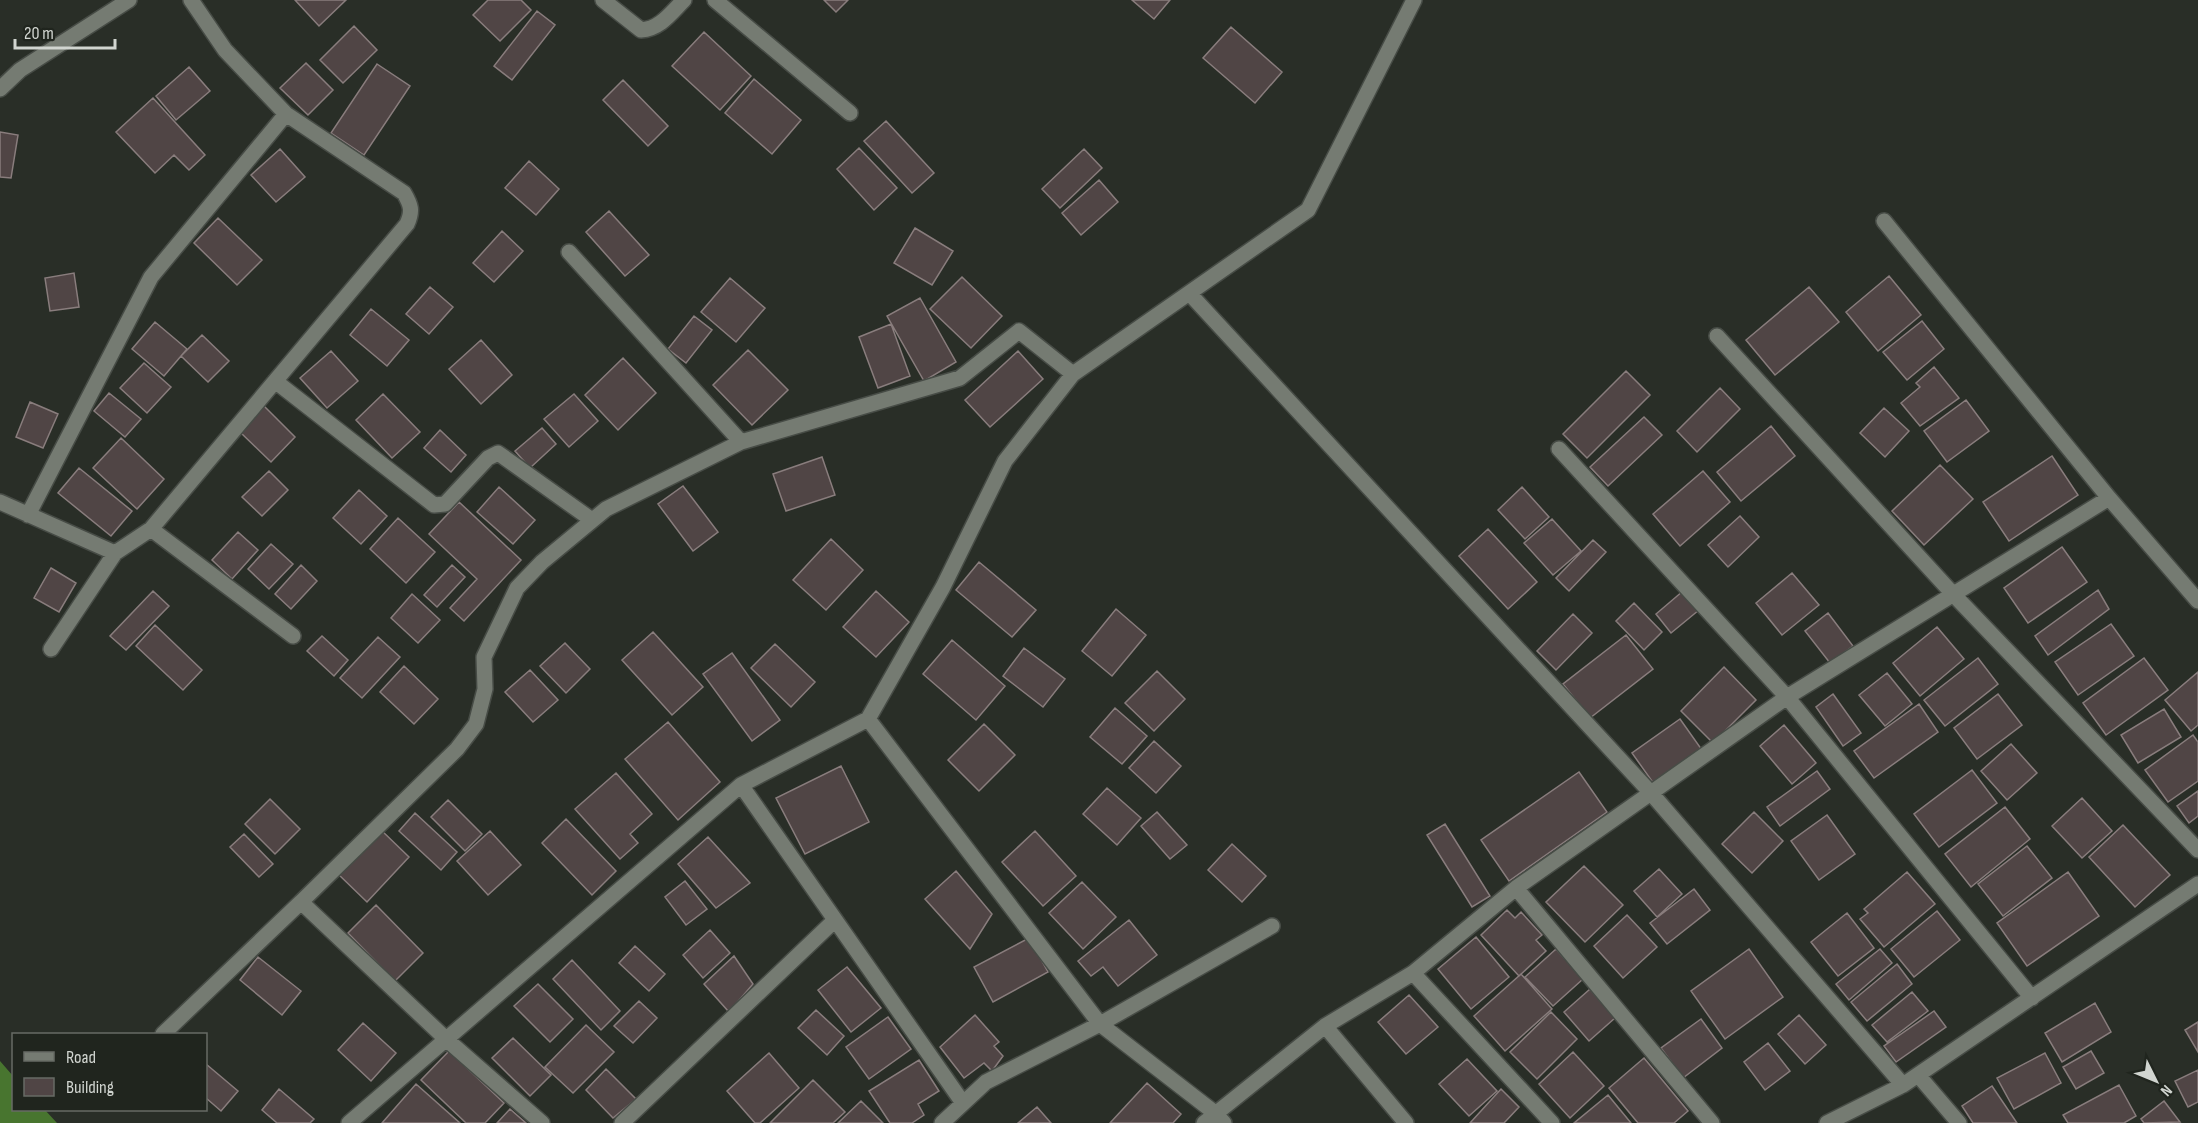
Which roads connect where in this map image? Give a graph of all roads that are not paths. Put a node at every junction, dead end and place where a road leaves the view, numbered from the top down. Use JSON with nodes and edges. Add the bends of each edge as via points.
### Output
{"nodes":[{"id":1,"x":129,"y":0,"type":"edge"},
{"id":2,"x":191,"y":0,"type":"edge"},
{"id":3,"x":603,"y":0,"type":"edge"},
{"id":4,"x":684,"y":0,"type":"edge"},
{"id":5,"x":715,"y":0,"type":"edge"},
{"id":6,"x":1413,"y":0,"type":"edge"},
{"id":7,"x":0,"y":89,"type":"edge"},
{"id":8,"x":850,"y":113,"type":"dead end"},
{"id":9,"x":286,"y":114,"type":"junction"},
{"id":10,"x":1884,"y":221,"type":"dead end"},
{"id":11,"x":569,"y":252,"type":"dead end"},
{"id":12,"x":1190,"y":294,"type":"junction"},
{"id":13,"x":1717,"y":336,"type":"dead end"},
{"id":14,"x":1073,"y":374,"type":"junction"},
{"id":15,"x":275,"y":381,"type":"junction"},
{"id":16,"x":741,"y":442,"type":"junction"},
{"id":17,"x":1559,"y":449,"type":"dead end"},
{"id":18,"x":2109,"y":498,"type":"junction"},
{"id":19,"x":0,"y":502,"type":"edge"},
{"id":20,"x":28,"y":515,"type":"junction"},
{"id":21,"x":592,"y":520,"type":"junction"},
{"id":22,"x":151,"y":529,"type":"junction"},
{"id":23,"x":115,"y":553,"type":"junction"},
{"id":24,"x":1953,"y":594,"type":"junction"},
{"id":25,"x":2198,"y":601,"type":"edge"},
{"id":26,"x":292,"y":636,"type":"dead end"},
{"id":27,"x":51,"y":649,"type":"dead end"},
{"id":28,"x":1787,"y":697,"type":"junction"},
{"id":29,"x":868,"y":719,"type":"junction"},
{"id":30,"x":741,"y":786,"type":"junction"},
{"id":31,"x":1651,"y":793,"type":"junction"},
{"id":32,"x":2198,"y":850,"type":"edge"},
{"id":33,"x":2198,"y":884,"type":"edge"},
{"id":34,"x":1516,"y":888,"type":"junction"},
{"id":35,"x":301,"y":902,"type":"junction"},
{"id":36,"x":835,"y":920,"type":"junction"},
{"id":37,"x":1272,"y":926,"type":"dead end"},
{"id":38,"x":1413,"y":973,"type":"junction"},
{"id":39,"x":2032,"y":998,"type":"junction"},
{"id":40,"x":1100,"y":1024,"type":"junction"},
{"id":41,"x":1325,"y":1026,"type":"junction"},
{"id":42,"x":164,"y":1033,"type":"edge"},
{"id":43,"x":446,"y":1039,"type":"junction"},
{"id":44,"x":1918,"y":1075,"type":"junction"},
{"id":45,"x":1903,"y":1085,"type":"junction"},
{"id":46,"x":963,"y":1103,"type":"junction"},
{"id":47,"x":1214,"y":1120,"type":"edge"},
{"id":48,"x":349,"y":1123,"type":"edge"},
{"id":49,"x":542,"y":1123,"type":"edge"},
{"id":50,"x":622,"y":1123,"type":"edge"},
{"id":51,"x":942,"y":1123,"type":"edge"},
{"id":52,"x":1406,"y":1123,"type":"edge"},
{"id":53,"x":1552,"y":1123,"type":"edge"},
{"id":54,"x":1712,"y":1123,"type":"edge"},
{"id":55,"x":1827,"y":1123,"type":"edge"},
{"id":56,"x":1959,"y":1123,"type":"edge"}],
"edges":[{"from":1,"to":7,"type":"street","via":[[20,70]]},
{"from":2,"to":9,"type":"street","via":[[225,50]]},
{"from":3,"to":4,"type":"street","via":[[641,30],[651,30]]},
{"from":5,"to":8,"type":"street"},
{"from":6,"to":12,"type":"street","via":[[1308,210]]},
{"from":9,"to":15,"type":"street","via":[[404,194],[412,213],[407,224]]},
{"from":9,"to":20,"type":"street","via":[[151,277]]},
{"from":10,"to":18,"type":"street"},
{"from":11,"to":16,"type":"street"},
{"from":12,"to":14,"type":"street"},
{"from":12,"to":31,"type":"street"},
{"from":13,"to":24,"type":"street"},
{"from":14,"to":16,"type":"street","via":[[1019,331],[960,378]]},
{"from":14,"to":29,"type":"street","via":[[1005,461],[943,587]]},
{"from":15,"to":21,"type":"street","via":[[434,505],[445,504],[488,458],[498,453]]},
{"from":15,"to":22,"type":"street"},
{"from":16,"to":21,"type":"street","via":[[606,509]]},
{"from":17,"to":28,"type":"street"},
{"from":18,"to":24,"type":"street"},
{"from":18,"to":25,"type":"street"},
{"from":19,"to":20,"type":"street"},
{"from":20,"to":23,"type":"street"},
{"from":21,"to":35,"type":"street","via":[[517,588],[484,657],[485,690],[476,724],[457,748]]},
{"from":22,"to":23,"type":"street"},
{"from":22,"to":26,"type":"street"},
{"from":23,"to":27,"type":"street"},
{"from":24,"to":28,"type":"street"},
{"from":24,"to":32,"type":"street"},
{"from":28,"to":31,"type":"street"},
{"from":28,"to":39,"type":"street"},
{"from":29,"to":30,"type":"street"},
{"from":29,"to":40,"type":"street"},
{"from":30,"to":36,"type":"street"},
{"from":30,"to":43,"type":"street"},
{"from":31,"to":34,"type":"street"},
{"from":31,"to":45,"type":"street"},
{"from":33,"to":39,"type":"street"},
{"from":34,"to":38,"type":"street"},
{"from":34,"to":54,"type":"street"},
{"from":35,"to":42,"type":"street"},
{"from":35,"to":43,"type":"street"},
{"from":36,"to":46,"type":"street"},
{"from":36,"to":50,"type":"street"},
{"from":37,"to":40,"type":"street"},
{"from":38,"to":41,"type":"street"},
{"from":38,"to":53,"type":"street"},
{"from":39,"to":44,"type":"street"},
{"from":40,"to":46,"type":"street","via":[[986,1082]]},
{"from":40,"to":47,"type":"street"},
{"from":41,"to":47,"type":"street"},
{"from":41,"to":52,"type":"street"},
{"from":43,"to":48,"type":"street"},
{"from":43,"to":49,"type":"street"},
{"from":44,"to":45,"type":"street"},
{"from":44,"to":56,"type":"street"},
{"from":45,"to":55,"type":"street"},
{"from":46,"to":51,"type":"street"}]}
